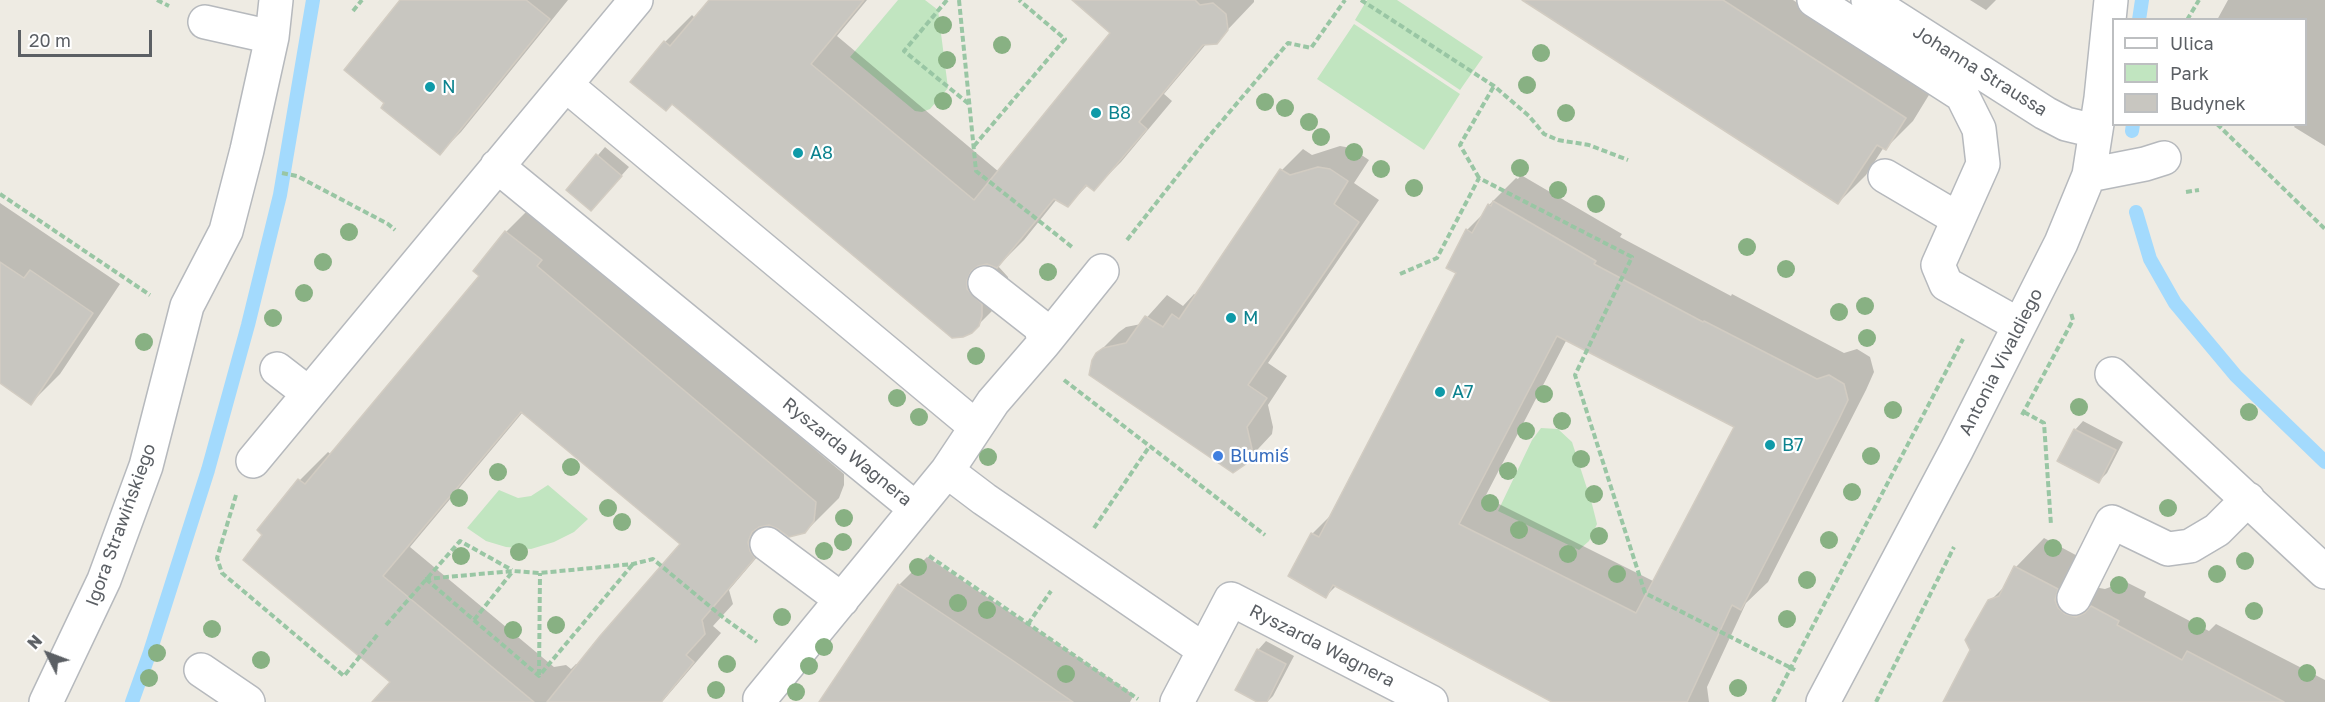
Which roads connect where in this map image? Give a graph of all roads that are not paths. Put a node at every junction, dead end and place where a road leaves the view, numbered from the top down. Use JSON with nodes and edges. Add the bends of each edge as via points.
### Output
{"nodes":[{"id":1,"x":276,"y":0,"type":"edge"},
{"id":2,"x":636,"y":0,"type":"edge"},
{"id":3,"x":1814,"y":0,"type":"edge"},
{"id":4,"x":1869,"y":0,"type":"edge"},
{"id":5,"x":2111,"y":0,"type":"edge"},
{"id":6,"x":205,"y":22,"type":"dead end"},
{"id":7,"x":272,"y":37,"type":"junction"},
{"id":8,"x":566,"y":85,"type":"junction"},
{"id":9,"x":2095,"y":131,"type":"junction"},
{"id":10,"x":2164,"y":158,"type":"dead end"},
{"id":11,"x":497,"y":166,"type":"junction"},
{"id":12,"x":2089,"y":175,"type":"junction"},
{"id":13,"x":1885,"y":176,"type":"dead end"},
{"id":14,"x":1958,"y":219,"type":"junction"},
{"id":15,"x":1102,"y":271,"type":"road end"},
{"id":16,"x":984,"y":283,"type":"dead end"},
{"id":17,"x":2019,"y":326,"type":"junction"},
{"id":18,"x":1044,"y":343,"type":"junction"},
{"id":19,"x":277,"y":369,"type":"dead end"},
{"id":20,"x":2112,"y":374,"type":"dead end"},
{"id":21,"x":308,"y":393,"type":"junction"},
{"id":22,"x":976,"y":427,"type":"junction"},
{"id":23,"x":947,"y":471,"type":"junction"},
{"id":24,"x":246,"y":474,"type":"road end"},
{"id":25,"x":2248,"y":499,"type":"junction"},
{"id":26,"x":906,"y":521,"type":"junction"},
{"id":27,"x":767,"y":543,"type":"dead end"},
{"id":28,"x":2325,"y":572,"type":"edge"},
{"id":29,"x":2074,"y":598,"type":"dead end"},
{"id":30,"x":842,"y":600,"type":"junction"},
{"id":31,"x":1204,"y":650,"type":"junction"},
{"id":32,"x":201,"y":670,"type":"dead end"},
{"id":33,"x":1827,"y":695,"type":"edge"},
{"id":34,"x":1184,"y":699,"type":"edge"},
{"id":35,"x":46,"y":702,"type":"edge"},
{"id":36,"x":248,"y":702,"type":"edge"},
{"id":37,"x":761,"y":702,"type":"edge"},
{"id":38,"x":1431,"y":702,"type":"edge"}],
"edges":[{"from":1,"to":7,"type":"street","name":"Igora Strawińskiego"},
{"from":2,"to":8,"type":"street"},
{"from":3,"to":14,"type":"street","name":"Johanna Straussa","via":[[1962,95],[1979,129],[1983,164]]},
{"from":4,"to":9,"type":"street","name":"Johanna Straussa","via":[[2045,113],[2066,124]]},
{"from":5,"to":9,"type":"street","name":"Antonia Vivaldiego"},
{"from":6,"to":7,"type":"street"},
{"from":7,"to":35,"type":"street","name":"Igora Strawińskiego","via":[[226,231],[187,306],[146,466],[104,580]]},
{"from":8,"to":11,"type":"street"},
{"from":8,"to":22,"type":"street"},
{"from":9,"to":12,"type":"street","name":"Antonia Vivaldiego"},
{"from":10,"to":12,"type":"street"},
{"from":11,"to":21,"type":"street"},
{"from":11,"to":26,"type":"street","name":"Ryszarda Wagnera"},
{"from":12,"to":17,"type":"street","name":"Antonia Vivaldiego","via":[[2061,243]]},
{"from":13,"to":14,"type":"street"},
{"from":14,"to":17,"type":"street","name":"Johanna Straussa","via":[[1938,265],[1946,284]]},
{"from":15,"to":18,"type":"street","name":"Ryszarda Wagnera"},
{"from":16,"to":18,"type":"street","via":[[1041,327]]},
{"from":17,"to":33,"type":"street","name":"Antonia Vivaldiego"},
{"from":18,"to":22,"type":"street","name":"Ryszarda Wagnera"},
{"from":19,"to":21,"type":"street"},
{"from":20,"to":25,"type":"street"},
{"from":21,"to":24,"type":"street"},
{"from":22,"to":23,"type":"street","name":"Ryszarda Wagnera"},
{"from":23,"to":26,"type":"street","name":"Ryszarda Wagnera"},
{"from":23,"to":31,"type":"street"},
{"from":25,"to":28,"type":"street"},
{"from":25,"to":29,"type":"street","via":[[2217,530],[2190,546],[2168,549],[2112,522]]},
{"from":26,"to":30,"type":"street"},
{"from":27,"to":30,"type":"street"},
{"from":30,"to":37,"type":"street"},
{"from":31,"to":34,"type":"street","name":"Ryszarda Wagnera"},
{"from":31,"to":38,"type":"street","name":"Ryszarda Wagnera","via":[[1231,599]]},
{"from":32,"to":36,"type":"street"}]}
